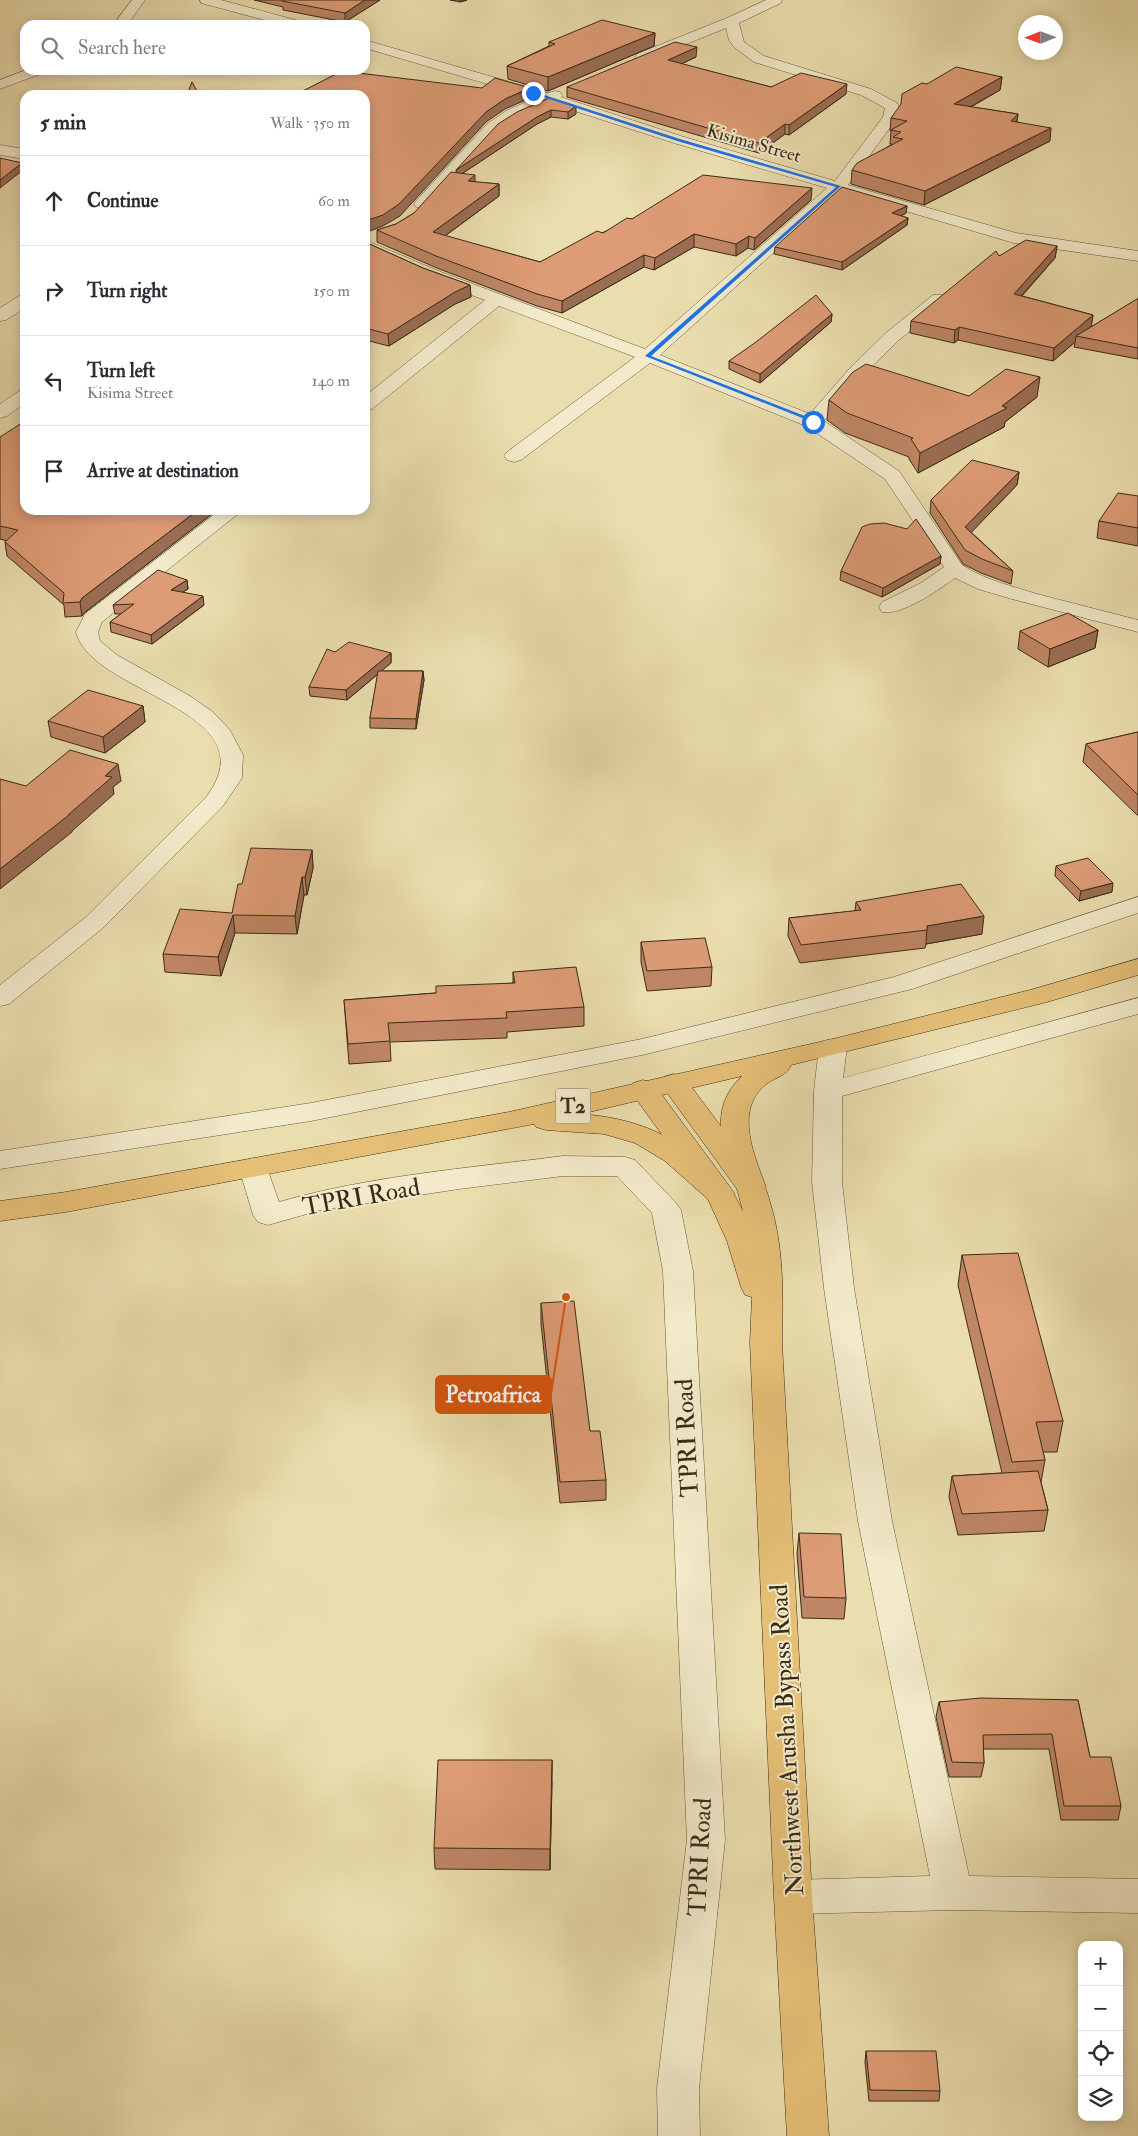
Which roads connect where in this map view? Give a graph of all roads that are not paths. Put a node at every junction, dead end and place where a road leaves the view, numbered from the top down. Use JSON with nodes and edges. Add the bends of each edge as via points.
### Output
{"nodes":[{"id":1,"x":139,"y":0,"type":"edge"},
{"id":2,"x":206,"y":0,"type":"edge"},
{"id":3,"x":776,"y":0,"type":"edge"},
{"id":4,"x":124,"y":20,"type":"edge"},
{"id":5,"x":280,"y":20,"type":"edge"},
{"id":6,"x":732,"y":21,"type":"junction"},
{"id":7,"x":370,"y":45,"type":"edge"},
{"id":8,"x":625,"y":64,"type":"edge"},
{"id":9,"x":26,"y":75,"type":"edge"},
{"id":10,"x":0,"y":86,"type":"edge"},
{"id":11,"x":566,"y":90,"type":"dead end"},
{"id":12,"x":550,"y":98,"type":"junction"},
{"id":13,"x":0,"y":150,"type":"edge"},
{"id":14,"x":20,"y":153,"type":"edge"},
{"id":15,"x":839,"y":186,"type":"junction"},
{"id":16,"x":412,"y":216,"type":"edge"},
{"id":17,"x":1014,"y":238,"type":"junction"},
{"id":18,"x":370,"y":241,"type":"edge"},
{"id":19,"x":999,"y":250,"type":"dead end"},
{"id":20,"x":1138,"y":256,"type":"edge"},
{"id":21,"x":954,"y":287,"type":"edge"},
{"id":22,"x":496,"y":300,"type":"junction"},
{"id":23,"x":20,"y":303,"type":"edge"},
{"id":24,"x":0,"y":316,"type":"edge"},
{"id":25,"x":648,"y":356,"type":"junction"},
{"id":26,"x":20,"y":398,"type":"edge"},
{"id":27,"x":370,"y":401,"type":"edge"},
{"id":28,"x":0,"y":412,"type":"edge"},
{"id":29,"x":813,"y":422,"type":"junction"},
{"id":30,"x":514,"y":456,"type":"dead end"},
{"id":31,"x":228,"y":515,"type":"edge"},
{"id":32,"x":955,"y":569,"type":"junction"},
{"id":33,"x":890,"y":607,"type":"dead end"},
{"id":34,"x":1138,"y":626,"type":"edge"},
{"id":35,"x":1138,"y":905,"type":"edge"},
{"id":36,"x":1138,"y":967,"type":"edge"},
{"id":37,"x":0,"y":998,"type":"edge"},
{"id":38,"x":1138,"y":1006,"type":"edge"},
{"id":39,"x":824,"y":1048,"type":"junction"},
{"id":40,"x":674,"y":1083,"type":"junction"},
{"id":41,"x":643,"y":1089,"type":"junction"},
{"id":42,"x":828,"y":1091,"type":"junction"},
{"id":43,"x":509,"y":1121,"type":"junction"},
{"id":44,"x":0,"y":1160,"type":"edge"},
{"id":45,"x":253,"y":1168,"type":"junction"},
{"id":46,"x":751,"y":1188,"type":"junction"},
{"id":47,"x":720,"y":1194,"type":"junction"},
{"id":48,"x":0,"y":1211,"type":"edge"},
{"id":49,"x":766,"y":1343,"type":"junction"},
{"id":50,"x":953,"y":1893,"type":"junction"},
{"id":51,"x":1138,"y":1896,"type":"edge"},
{"id":52,"x":794,"y":1897,"type":"junction"},
{"id":53,"x":679,"y":2136,"type":"edge"},
{"id":54,"x":808,"y":2136,"type":"edge"}],
"edges":[{"from":1,"to":4,"type":"street"},
{"from":2,"to":5,"type":"street"},
{"from":3,"to":6,"type":"street"},
{"from":6,"to":8,"type":"street"},
{"from":6,"to":15,"type":"street","via":[[732,33],[737,44],[759,59],[866,92],[892,106],[894,112]]},
{"from":7,"to":12,"type":"street","name":"Kisima Street"},
{"from":9,"to":10,"type":"street"},
{"from":11,"to":12,"type":"street"},
{"from":12,"to":15,"type":"street","name":"Kisima Street","via":[[679,140]]},
{"from":12,"to":16,"type":"street","via":[[511,114],[492,127]]},
{"from":13,"to":14,"type":"street"},
{"from":15,"to":17,"type":"street","name":"Kisima Street"},
{"from":15,"to":25,"type":"street"},
{"from":17,"to":19,"type":"street"},
{"from":17,"to":20,"type":"street","name":"Kisima Street"},
{"from":18,"to":22,"type":"street","via":[[430,274]]},
{"from":21,"to":29,"type":"street","via":[[893,336]]},
{"from":22,"to":25,"type":"street"},
{"from":22,"to":27,"type":"street"},
{"from":23,"to":24,"type":"street"},
{"from":25,"to":29,"type":"street"},
{"from":25,"to":30,"type":"street"},
{"from":26,"to":28,"type":"street"},
{"from":29,"to":32,"type":"street","via":[[892,476]]},
{"from":31,"to":37,"type":"street","via":[[93,619],[87,632],[91,645],[116,666],[197,710],[225,738],[232,754],[230,779],[215,801],[95,922]]},
{"from":32,"to":33,"type":"street"},
{"from":32,"to":34,"type":"street","via":[[986,585]]},
{"from":35,"to":44,"type":"street","via":[[903,983],[642,1048],[311,1112]]},
{"from":36,"to":39,"type":"main road","number":"T2","via":[[1038,996]]},
{"from":38,"to":42,"type":"street"},
{"from":39,"to":40,"type":"main road","number":"T2"},
{"from":39,"to":42,"type":"street"},
{"from":39,"to":46,"type":"main road","via":[[769,1070],[746,1087],[736,1106],[733,1125],[736,1146]]},
{"from":40,"to":41,"type":"main road","number":"T2"},
{"from":40,"to":46,"type":"main road"},
{"from":41,"to":43,"type":"main road","number":"T2"},
{"from":41,"to":47,"type":"main road"},
{"from":42,"to":50,"type":"street","via":[[827,1182],[875,1521]]},
{"from":43,"to":45,"type":"main road","number":"T2"},
{"from":43,"to":47,"type":"main road","via":[[571,1122],[632,1132],[658,1143],[683,1160]]},
{"from":45,"to":48,"type":"main road","number":"T2"},
{"from":45,"to":53,"type":"street","name":"TPRI Road","via":[[268,1215],[320,1200],[563,1166],[625,1167],[666,1210],[678,1271],[706,1840],[678,2088]]},
{"from":46,"to":49,"type":"main road","via":[[762,1228],[767,1270]]},
{"from":47,"to":49,"type":"main road","via":[[742,1241],[758,1294]]},
{"from":49,"to":52,"type":"main road","name":"Northwest Arusha Bypass Road"},
{"from":50,"to":51,"type":"street"},
{"from":50,"to":52,"type":"street"},
{"from":52,"to":54,"type":"main road","name":"Northwest Arusha Bypass Road"}]}
